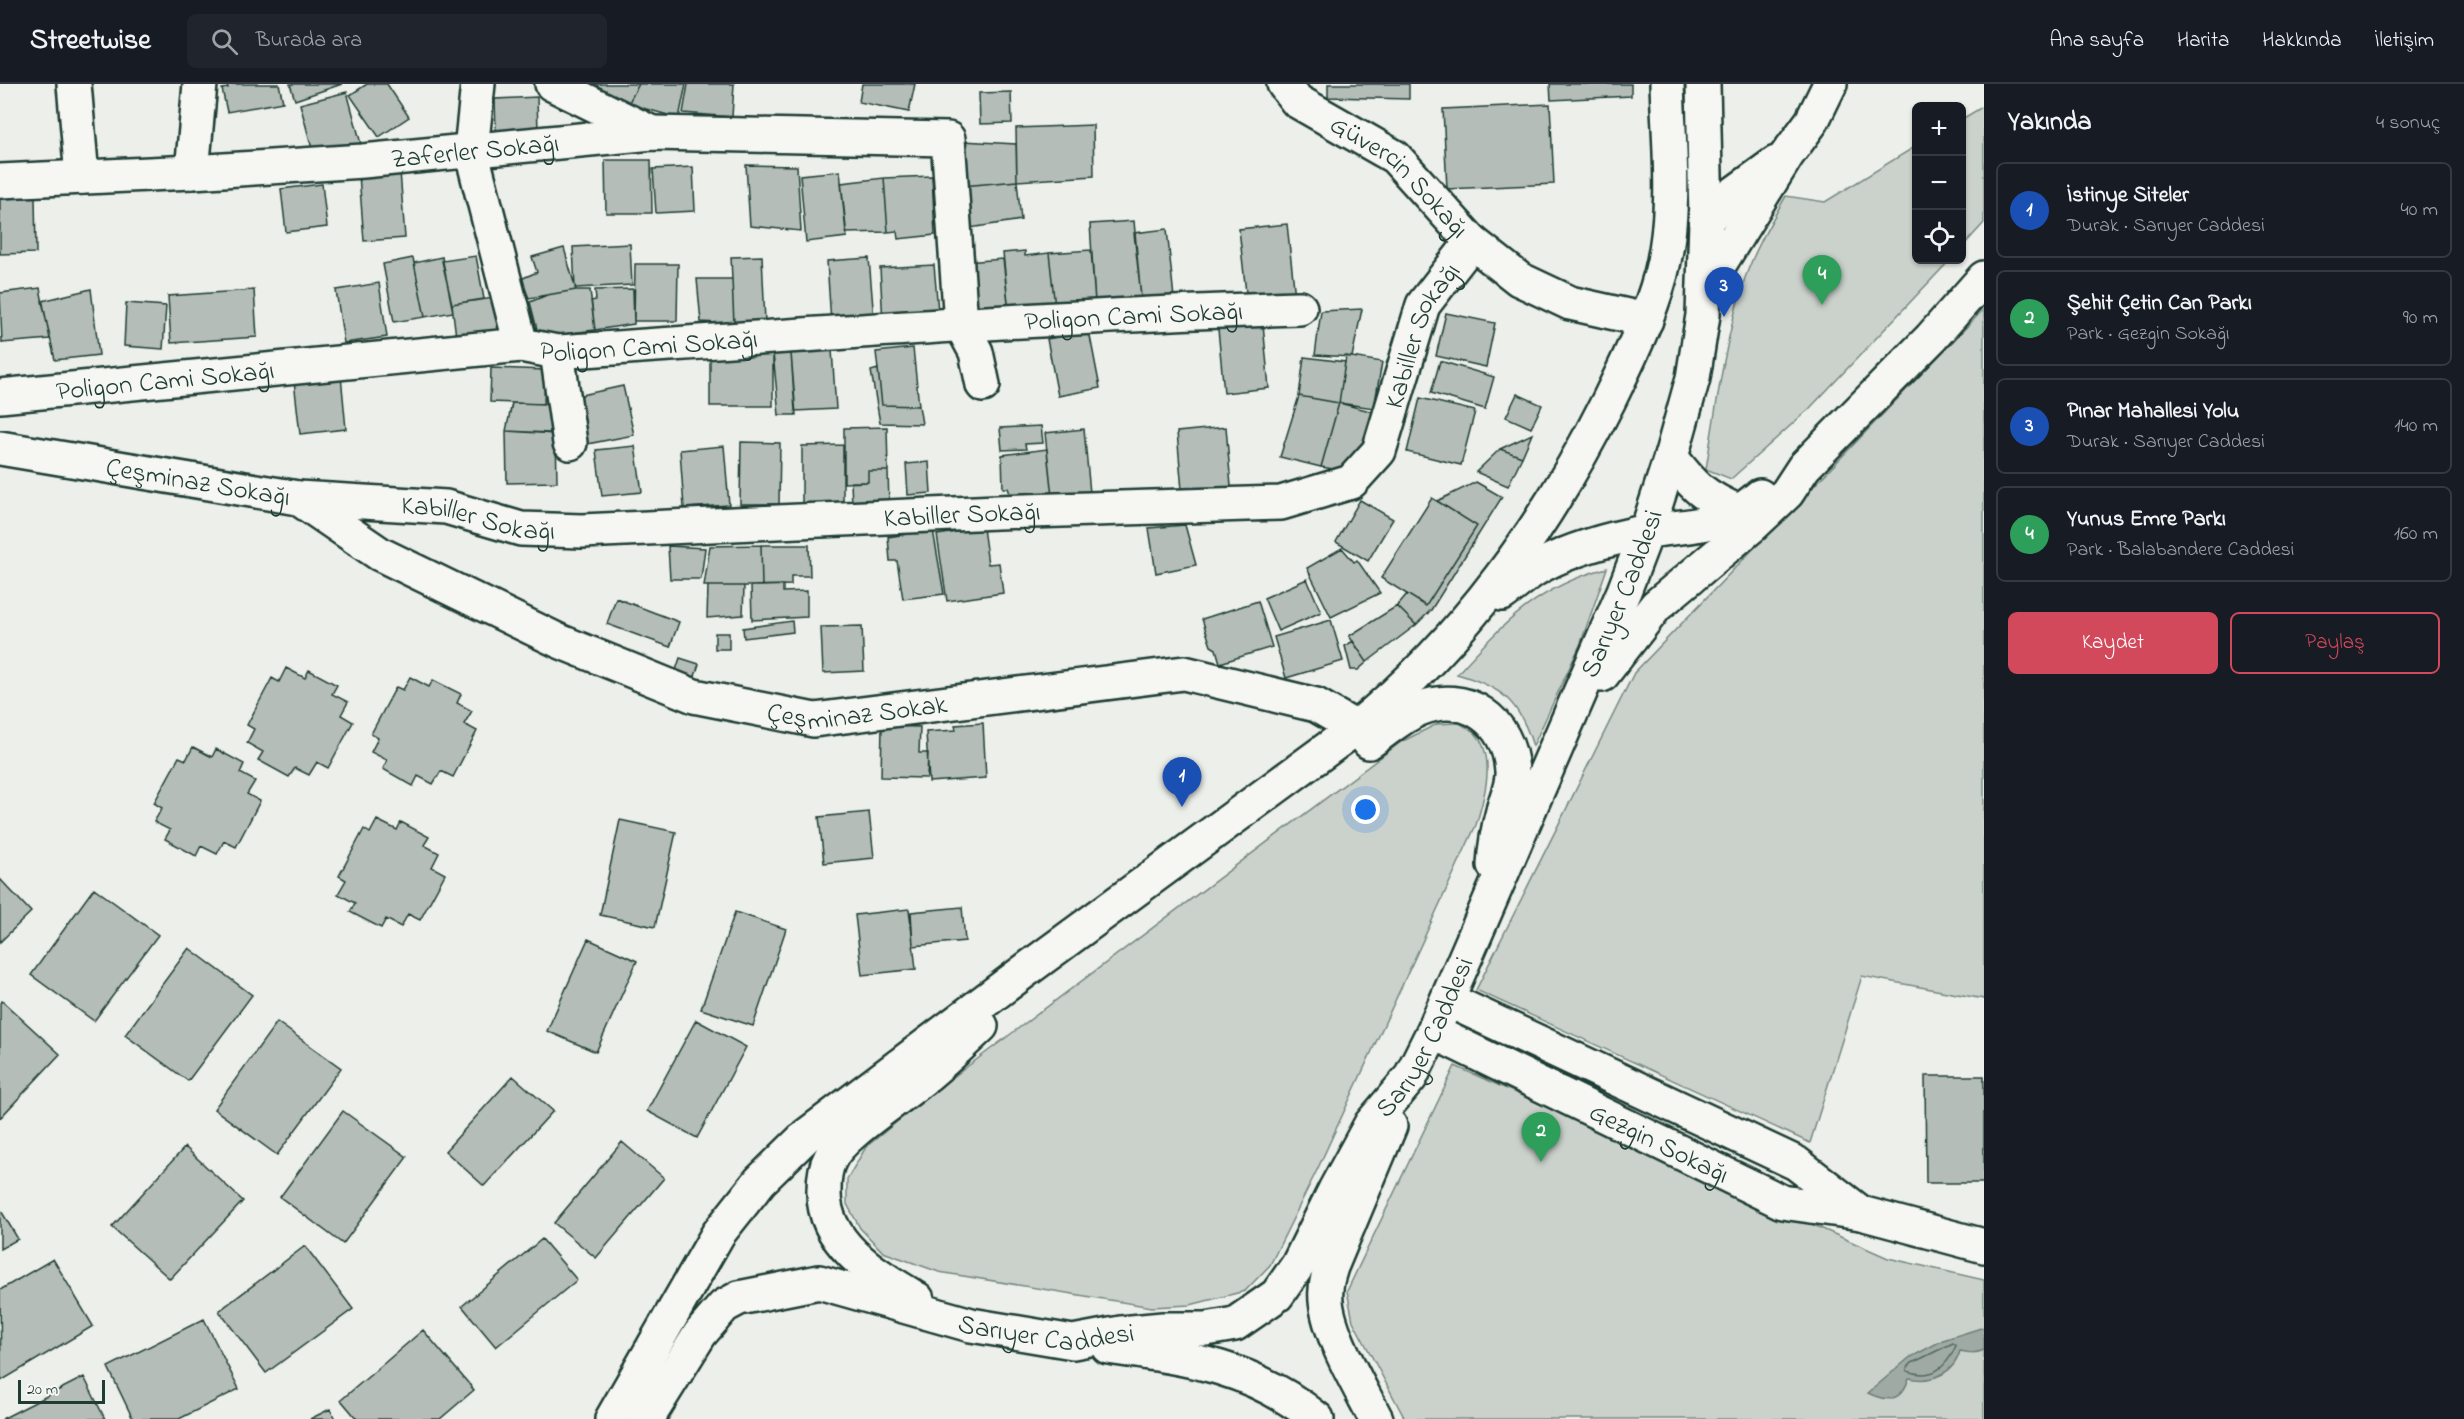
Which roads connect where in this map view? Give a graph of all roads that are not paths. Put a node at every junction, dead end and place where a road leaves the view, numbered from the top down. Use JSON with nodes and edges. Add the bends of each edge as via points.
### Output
{"nodes":[{"id":1,"x":74,"y":84,"type":"edge"},
{"id":2,"x":200,"y":84,"type":"edge"},
{"id":3,"x":478,"y":84,"type":"edge"},
{"id":4,"x":552,"y":84,"type":"edge"},
{"id":5,"x":1284,"y":84,"type":"edge"},
{"id":6,"x":1667,"y":84,"type":"edge"},
{"id":7,"x":1703,"y":84,"type":"edge"},
{"id":8,"x":1830,"y":84,"type":"edge"},
{"id":9,"x":652,"y":133,"type":"junction"},
{"id":10,"x":471,"y":150,"type":"junction"},
{"id":11,"x":1787,"y":155,"type":"junction"},
{"id":12,"x":192,"y":172,"type":"junction"},
{"id":13,"x":82,"y":177,"type":"junction"},
{"id":14,"x":0,"y":181,"type":"edge"},
{"id":15,"x":1706,"y":220,"type":"junction"},
{"id":16,"x":1472,"y":242,"type":"junction"},
{"id":17,"x":1661,"y":273,"type":"junction"},
{"id":18,"x":1984,"y":278,"type":"edge"},
{"id":19,"x":1704,"y":289,"type":"junction"},
{"id":20,"x":1300,"y":308,"type":"dead end"},
{"id":21,"x":1646,"y":320,"type":"junction"},
{"id":22,"x":961,"y":324,"type":"junction"},
{"id":23,"x":521,"y":345,"type":"junction"},
{"id":24,"x":557,"y":352,"type":"junction"},
{"id":25,"x":983,"y":385,"type":"dead end"},
{"id":26,"x":0,"y":396,"type":"edge"},
{"id":27,"x":570,"y":443,"type":"dead end"},
{"id":28,"x":0,"y":448,"type":"edge"},
{"id":29,"x":1671,"y":457,"type":"junction"},
{"id":30,"x":1804,"y":466,"type":"junction"},
{"id":31,"x":298,"y":498,"type":"junction"},
{"id":32,"x":1740,"y":512,"type":"junction"},
{"id":33,"x":1647,"y":531,"type":"junction"},
{"id":34,"x":380,"y":554,"type":"joint"},
{"id":35,"x":1470,"y":618,"type":"junction"},
{"id":36,"x":1578,"y":700,"type":"junction"},
{"id":37,"x":1356,"y":728,"type":"junction"},
{"id":38,"x":1282,"y":784,"type":"junction"},
{"id":39,"x":1492,"y":897,"type":"junction"},
{"id":40,"x":1030,"y":966,"type":"junction"},
{"id":41,"x":1448,"y":1000,"type":"junction"},
{"id":42,"x":1433,"y":1032,"type":"junction"},
{"id":43,"x":1410,"y":1078,"type":"junction"},
{"id":44,"x":1860,"y":1214,"type":"junction"},
{"id":45,"x":1984,"y":1246,"type":"edge"},
{"id":46,"x":971,"y":1325,"type":"junction"},
{"id":47,"x":1073,"y":1342,"type":"junction"},
{"id":48,"x":650,"y":1418,"type":"edge"},
{"id":49,"x":612,"y":1419,"type":"edge"},
{"id":50,"x":1317,"y":1419,"type":"edge"},
{"id":51,"x":1376,"y":1419,"type":"edge"}],
"edges":[{"from":1,"to":13,"type":"street"},
{"from":2,"to":12,"type":"street"},
{"from":3,"to":10,"type":"street"},
{"from":4,"to":9,"type":"street"},
{"from":5,"to":16,"type":"street","name":"Güvercin Sokağı","via":[[1297,101],[1395,157]]},
{"from":6,"to":17,"type":"street","via":[[1671,203]]},
{"from":7,"to":15,"type":"street","name":"Sarıyer Caddesi"},
{"from":8,"to":11,"type":"street","via":[[1812,121]]},
{"from":9,"to":10,"type":"street","name":"Zaferler Sokağı"},
{"from":9,"to":22,"type":"street","name":"Zaferler Sokağı","via":[[948,139]]},
{"from":10,"to":12,"type":"street","name":"Zaferler Sokağı"},
{"from":10,"to":23,"type":"street"},
{"from":11,"to":15,"type":"street","via":[[1729,196]]},
{"from":11,"to":19,"type":"street"},
{"from":12,"to":13,"type":"street","name":"Zaferler Sokağı"},
{"from":13,"to":14,"type":"street","name":"Zaferler Sokağı"},
{"from":15,"to":17,"type":"street"},
{"from":15,"to":19,"type":"street","name":"Sarıyer Caddesi"},
{"from":16,"to":21,"type":"street","name":"Güvercin Sokağı","via":[[1519,279],[1570,303]]},
{"from":16,"to":31,"type":"street","name":"Kabiller Sokağı","via":[[1424,305],[1379,451],[1351,482],[1281,503],[582,531],[521,529],[446,507]]},
{"from":17,"to":21,"type":"street"},
{"from":18,"to":30,"type":"street","via":[[1931,338]]},
{"from":19,"to":29,"type":"street","name":"Sarıyer Caddesi","via":[[1693,378]]},
{"from":20,"to":22,"type":"street","name":"Poligon Cami Sokağı"},
{"from":21,"to":35,"type":"street","via":[[1576,465],[1522,550]]},
{"from":22,"to":24,"type":"street","name":"Poligon Cami Sokağı"},
{"from":22,"to":25,"type":"street","via":[[976,352]]},
{"from":23,"to":24,"type":"street","name":"Poligon Cami Sokağı"},
{"from":23,"to":26,"type":"street","name":"Poligon Cami Sokağı"},
{"from":24,"to":27,"type":"street"},
{"from":28,"to":31,"type":"street","name":"Çeşminaz Sokağı"},
{"from":29,"to":32,"type":"street","via":[[1706,496]]},
{"from":29,"to":33,"type":"street","name":"Sarıyer Caddesi"},
{"from":30,"to":32,"type":"street","via":[[1776,482]]},
{"from":30,"to":36,"type":"street","via":[[1787,493],[1656,606]]},
{"from":31,"to":34,"type":"street","name":"Çeşminaz Sokağı"},
{"from":32,"to":33,"type":"street","via":[[1699,526]]},
{"from":33,"to":35,"type":"street","via":[[1563,555],[1536,569]]},
{"from":33,"to":36,"type":"street","name":"Sarıyer Caddesi"},
{"from":34,"to":37,"type":"street","name":"Çeşminaz Sokak","via":[[559,641],[694,696],[814,720],[1184,673],[1316,705]]},
{"from":35,"to":37,"type":"street"},
{"from":36,"to":39,"type":"street","name":"Sarıyer Caddesi"},
{"from":37,"to":38,"type":"street"},
{"from":38,"to":39,"type":"street","via":[[1356,752],[1419,709],[1445,702],[1470,707],[1488,717],[1502,733],[1513,772],[1495,845]]},
{"from":38,"to":40,"type":"street"},
{"from":39,"to":41,"type":"street","name":"Sarıyer Caddesi"},
{"from":40,"to":46,"type":"street","via":[[985,1023],[918,1083],[839,1144],[829,1160],[824,1182],[823,1205],[831,1227],[851,1253],[885,1280]]},
{"from":40,"to":49,"type":"street","via":[[806,1136],[760,1181],[718,1234]]},
{"from":41,"to":42,"type":"street","name":"Sarıyer Caddesi"},
{"from":41,"to":44,"type":"street","name":"Gezgin Sokağı","via":[[1796,1163]]},
{"from":42,"to":43,"type":"street","name":"Sarıyer Caddesi"},
{"from":42,"to":44,"type":"street","name":"Gezgin Sokağı","via":[[1782,1202]]},
{"from":43,"to":47,"type":"street","name":"Sarıyer Caddesi","via":[[1371,1124],[1298,1265],[1277,1295],[1235,1324],[1121,1333]]},
{"from":43,"to":51,"type":"street","via":[[1338,1249],[1325,1291],[1339,1345]]},
{"from":44,"to":45,"type":"street","name":"Gezgin Sokağı"},
{"from":46,"to":47,"type":"street","name":"Sarıyer Caddesi"},
{"from":46,"to":48,"type":"street","name":"Sarıyer Caddesi","via":[[819,1282],[739,1298],[724,1306],[700,1334]]},
{"from":47,"to":50,"type":"street","via":[[1216,1365],[1280,1391]]}]}
